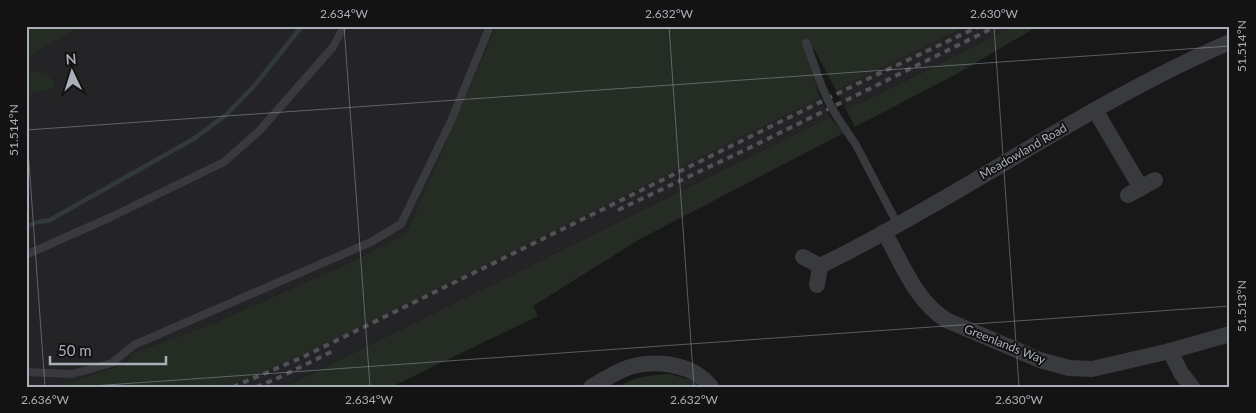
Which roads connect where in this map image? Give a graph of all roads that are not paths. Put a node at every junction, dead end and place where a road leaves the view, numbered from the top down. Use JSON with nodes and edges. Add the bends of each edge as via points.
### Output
{"nodes":[{"id":1,"x":344,"y":26,"type":"edge"},
{"id":2,"x":490,"y":26,"type":"edge"},
{"id":3,"x":1230,"y":42,"type":"edge"},
{"id":4,"x":806,"y":43,"type":"dead end"},
{"id":5,"x":1095,"y":110,"type":"junction"},
{"id":6,"x":1141,"y":188,"type":"dead end"},
{"id":7,"x":891,"y":229,"type":"junction"},
{"id":8,"x":26,"y":255,"type":"edge"},
{"id":9,"x":803,"y":257,"type":"dead end"},
{"id":10,"x":820,"y":266,"type":"junction"},
{"id":11,"x":817,"y":285,"type":"dead end"},
{"id":12,"x":1230,"y":334,"type":"edge"},
{"id":13,"x":1170,"y":351,"type":"junction"},
{"id":14,"x":26,"y":372,"type":"edge"},
{"id":15,"x":591,"y":387,"type":"edge"},
{"id":16,"x":711,"y":387,"type":"edge"},
{"id":17,"x":1192,"y":387,"type":"edge"}],
"edges":[{"from":1,"to":8,"type":"lane","via":[[333,47],[260,130],[224,162]]},
{"from":2,"to":14,"type":"lane","via":[[451,121],[401,224],[371,242],[134,345],[112,363],[72,374]]},
{"from":3,"to":5,"type":"street","name":"Meadowland Road"},
{"from":4,"to":7,"type":"lane","bridge":true,"via":[[824,94],[834,115],[856,145]]},
{"from":5,"to":6,"type":"street"},
{"from":5,"to":7,"type":"street","name":"Meadowland Road"},
{"from":7,"to":10,"type":"street","name":"Meadowland Road"},
{"from":7,"to":13,"type":"street","name":"Greenlands Way","via":[[921,298],[933,312],[946,320],[1040,360],[1070,368],[1092,369]]},
{"from":9,"to":10,"type":"street"},
{"from":10,"to":11,"type":"street"},
{"from":12,"to":13,"type":"street","name":"Greenlands Way"},
{"from":13,"to":17,"type":"street"},
{"from":15,"to":16,"type":"street","via":[[623,369],[645,364],[664,364],[690,370]]}]}
